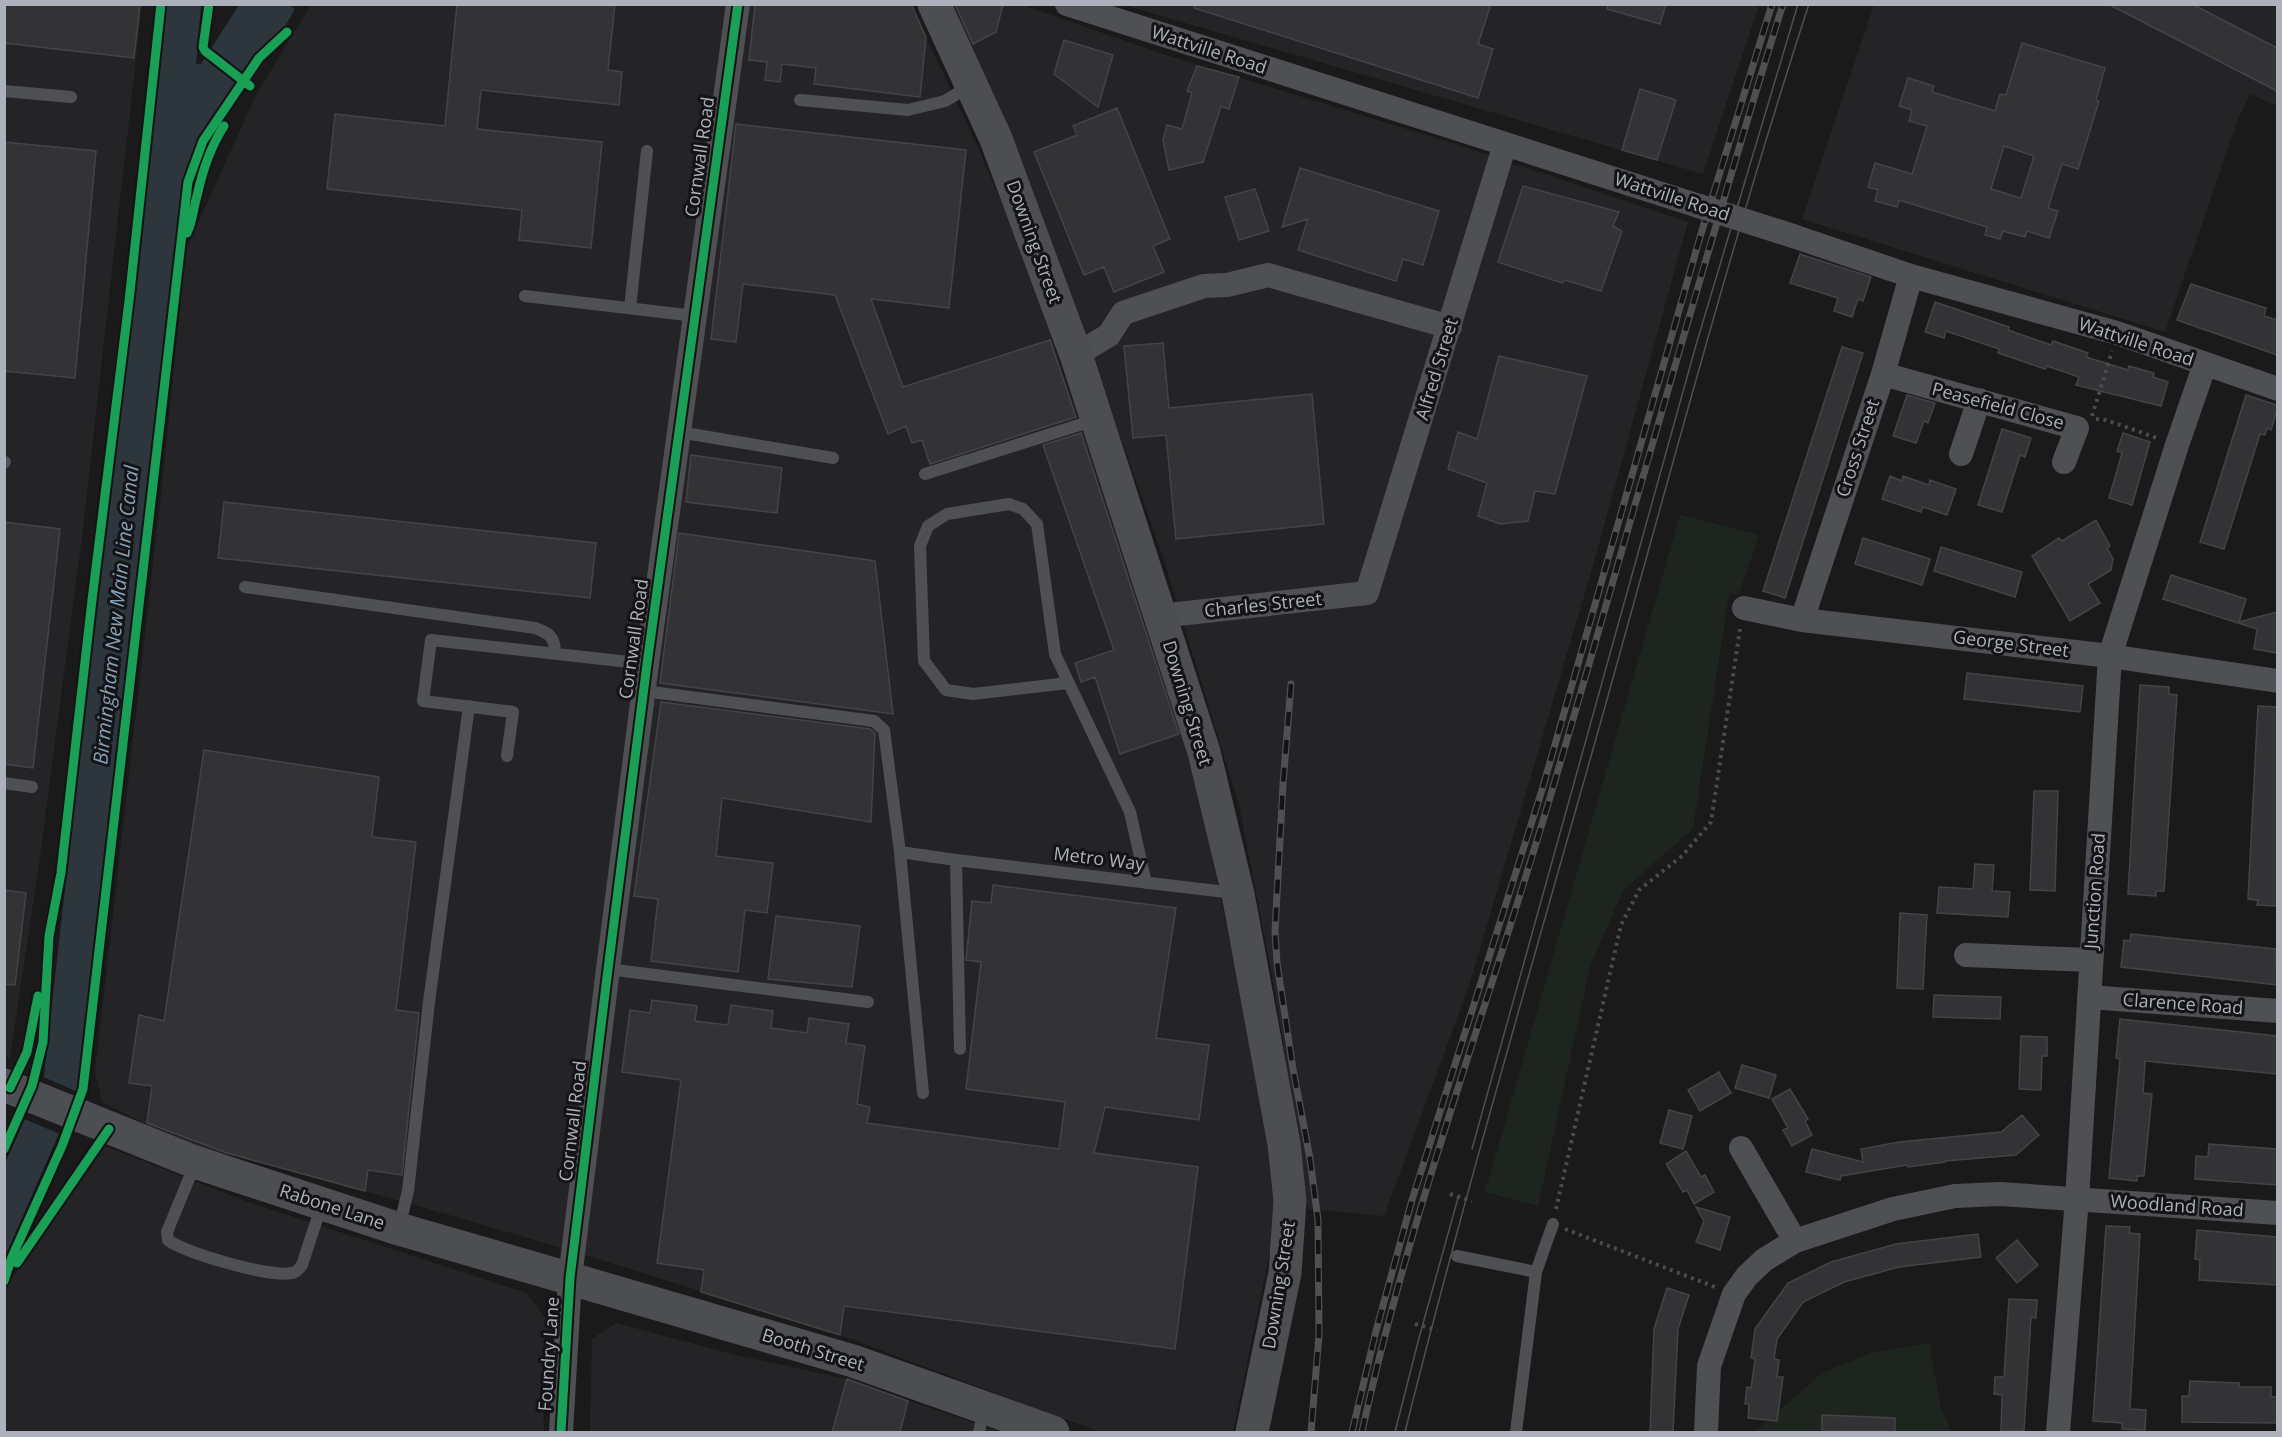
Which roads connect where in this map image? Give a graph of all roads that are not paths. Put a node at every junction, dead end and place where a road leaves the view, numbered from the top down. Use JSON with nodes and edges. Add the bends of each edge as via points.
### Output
{"nodes":[{"id":1,"x":738,"y":4,"type":"edge"},
{"id":2,"x":934,"y":4,"type":"edge"},
{"id":3,"x":1067,"y":4,"type":"edge"},
{"id":4,"x":971,"y":85,"type":"junction"},
{"id":5,"x":4,"y":91,"type":"edge"},
{"id":6,"x":71,"y":97,"type":"dead end"},
{"id":7,"x":800,"y":100,"type":"dead end"},
{"id":8,"x":1505,"y":144,"type":"junction"},
{"id":9,"x":647,"y":151,"type":"dead end"},
{"id":10,"x":1911,"y":276,"type":"junction"},
{"id":11,"x":525,"y":296,"type":"dead end"},
{"id":12,"x":630,"y":308,"type":"junction"},
{"id":13,"x":695,"y":316,"type":"junction"},
{"id":14,"x":1450,"y":327,"type":"junction"},
{"id":15,"x":1076,"y":356,"type":"junction"},
{"id":16,"x":2205,"y":364,"type":"junction"},
{"id":17,"x":1883,"y":374,"type":"junction"},
{"id":18,"x":2277,"y":389,"type":"edge"},
{"id":19,"x":1978,"y":400,"type":"junction"},
{"id":20,"x":1096,"y":420,"type":"junction"},
{"id":21,"x":679,"y":432,"type":"junction"},
{"id":22,"x":1961,"y":454,"type":"dead end"},
{"id":23,"x":833,"y":458,"type":"dead end"},
{"id":24,"x":2064,"y":462,"type":"dead end"},
{"id":25,"x":925,"y":474,"type":"dead end"},
{"id":26,"x":245,"y":587,"type":"dead end"},
{"id":27,"x":1367,"y":593,"type":"joint"},
{"id":28,"x":1744,"y":608,"type":"road end"},
{"id":29,"x":1160,"y":616,"type":"junction"},
{"id":30,"x":1802,"y":620,"type":"junction"},
{"id":31,"x":555,"y":653,"type":"junction"},
{"id":32,"x":2110,"y":656,"type":"junction"},
{"id":33,"x":647,"y":664,"type":"junction"},
{"id":34,"x":2277,"y":681,"type":"edge"},
{"id":35,"x":1068,"y":683,"type":"junction"},
{"id":36,"x":644,"y":691,"type":"junction"},
{"id":37,"x":469,"y":706,"type":"junction"},
{"id":38,"x":507,"y":756,"type":"dead end"},
{"id":39,"x":4,"y":783,"type":"edge"},
{"id":40,"x":32,"y":787,"type":"dead end"},
{"id":41,"x":900,"y":852,"type":"junction"},
{"id":42,"x":956,"y":860,"type":"junction"},
{"id":43,"x":1146,"y":883,"type":"junction"},
{"id":44,"x":1238,"y":894,"type":"junction"},
{"id":45,"x":1966,"y":955,"type":"dead end"},
{"id":46,"x":2091,"y":960,"type":"junction"},
{"id":47,"x":608,"y":969,"type":"junction"},
{"id":48,"x":2089,"y":997,"type":"junction"},
{"id":49,"x":868,"y":1002,"type":"dead end"},
{"id":50,"x":2277,"y":1011,"type":"edge"},
{"id":51,"x":960,"y":1049,"type":"dead end"},
{"id":52,"x":10,"y":1087,"type":"edge"},
{"id":53,"x":924,"y":1093,"type":"dead end"},
{"id":54,"x":1741,"y":1148,"type":"dead end"},
{"id":55,"x":196,"y":1162,"type":"junction"},
{"id":56,"x":2077,"y":1199,"type":"junction"},
{"id":57,"x":323,"y":1203,"type":"junction"},
{"id":58,"x":2277,"y":1213,"type":"edge"},
{"id":59,"x":1553,"y":1224,"type":"road end"},
{"id":60,"x":399,"y":1228,"type":"junction"},
{"id":61,"x":1795,"y":1241,"type":"junction"},
{"id":62,"x":1457,"y":1256,"type":"dead end"},
{"id":63,"x":1536,"y":1272,"type":"junction"},
{"id":64,"x":570,"y":1278,"type":"junction"},
{"id":65,"x":982,"y":1421,"type":"edge"},
{"id":66,"x":561,"y":1432,"type":"edge"},
{"id":67,"x":1053,"y":1432,"type":"edge"},
{"id":68,"x":1252,"y":1432,"type":"edge"},
{"id":69,"x":1516,"y":1432,"type":"edge"},
{"id":70,"x":1706,"y":1432,"type":"edge"},
{"id":71,"x":2058,"y":1432,"type":"edge"}],
"edges":[{"from":1,"to":13,"type":"street","name":"Cornwall Road"},
{"from":2,"to":4,"type":"street","name":"Downing Street"},
{"from":3,"to":8,"type":"street","name":"Wattville Road"},
{"from":4,"to":7,"type":"lane","via":[[945,101],[908,110]]},
{"from":4,"to":15,"type":"street","name":"Downing Street","via":[[996,140]]},
{"from":5,"to":6,"type":"lane"},
{"from":8,"to":10,"type":"street","name":"Wattville Road","bridge":true},
{"from":8,"to":14,"type":"street","name":"Alfred Street"},
{"from":9,"to":12,"type":"lane"},
{"from":10,"to":16,"type":"street","name":"Wattville Road","via":[[2117,333]]},
{"from":10,"to":17,"type":"street","name":"Cross Street"},
{"from":11,"to":12,"type":"lane"},
{"from":12,"to":13,"type":"lane"},
{"from":13,"to":21,"type":"street","name":"Cornwall Road"},
{"from":14,"to":15,"type":"street","via":[[1268,276],[1204,286],[1123,313],[1109,335]]},
{"from":14,"to":27,"type":"street","name":"Alfred Street"},
{"from":15,"to":20,"type":"street","name":"Downing Street"},
{"from":16,"to":18,"type":"street","name":"Wattville Road"},
{"from":16,"to":32,"type":"street","name":"Junction Road"},
{"from":17,"to":19,"type":"street","name":"Peasefield Close"},
{"from":17,"to":30,"type":"street","name":"Cross Street"},
{"from":19,"to":22,"type":"street"},
{"from":19,"to":24,"type":"street","name":"Peasefield Close","via":[[2077,428]]},
{"from":20,"to":25,"type":"lane"},
{"from":20,"to":29,"type":"street","name":"Downing Street"},
{"from":21,"to":23,"type":"lane"},
{"from":21,"to":33,"type":"street","name":"Cornwall Road"},
{"from":26,"to":31,"type":"lane","via":[[535,628],[553,638]]},
{"from":27,"to":29,"type":"street","name":"Charles Street"},
{"from":28,"to":30,"type":"street","name":"George Street"},
{"from":29,"to":44,"type":"street","name":"Downing Street","via":[[1204,752]]},
{"from":30,"to":32,"type":"street","name":"George Street"},
{"from":31,"to":33,"type":"lane"},
{"from":31,"to":37,"type":"lane","via":[[431,640],[423,701]]},
{"from":32,"to":34,"type":"street","name":"George Street"},
{"from":32,"to":46,"type":"street","name":"Junction Road"},
{"from":33,"to":36,"type":"street","name":"Cornwall Road"},
{"from":35,"to":35,"type":"lane","via":[[973,694],[946,690],[924,661],[920,546],[928,526],[947,514],[1009,504],[1023,509],[1037,524],[1056,654]]},
{"from":35,"to":43,"type":"lane","via":[[1130,812]]},
{"from":36,"to":41,"type":"lane","via":[[874,721],[884,730]]},
{"from":36,"to":47,"type":"street","name":"Cornwall Road"},
{"from":37,"to":38,"type":"lane","via":[[513,712]]},
{"from":37,"to":60,"type":"lane","via":[[408,1191]]},
{"from":39,"to":40,"type":"lane"},
{"from":41,"to":42,"type":"lane","name":"Metro Way"},
{"from":41,"to":53,"type":"lane"},
{"from":42,"to":43,"type":"lane","name":"Metro Way"},
{"from":42,"to":51,"type":"lane"},
{"from":43,"to":44,"type":"lane","name":"Metro Way"},
{"from":44,"to":68,"type":"street","name":"Downing Street","via":[[1252,1019],[1284,1144],[1290,1216],[1285,1273]]},
{"from":45,"to":46,"type":"street"},
{"from":46,"to":48,"type":"street","name":"Junction Road"},
{"from":47,"to":49,"type":"lane"},
{"from":47,"to":64,"type":"street","name":"Cornwall Road"},
{"from":48,"to":50,"type":"street","name":"Clarence Road"},
{"from":48,"to":56,"type":"street","name":"Junction Road"},
{"from":52,"to":55,"type":"street","name":"Rabone Lane"},
{"from":54,"to":61,"type":"street"},
{"from":55,"to":57,"type":"street","name":"Rabone Lane"},
{"from":55,"to":57,"type":"lane","via":[[167,1232],[168,1240],[223,1263],[292,1274],[302,1265]]},
{"from":56,"to":58,"type":"street","name":"Woodland Road"},
{"from":56,"to":61,"type":"street","name":"Woodland Road","via":[[2000,1194],[1955,1196],[1893,1209]]},
{"from":56,"to":71,"type":"street","name":"Junction Road"},
{"from":57,"to":60,"type":"street","name":"Rabone Lane"},
{"from":59,"to":63,"type":"lane"},
{"from":60,"to":64,"type":"street","name":"Rabone Lane"},
{"from":61,"to":70,"type":"street","name":"Woodland Road","via":[[1764,1260],[1734,1294],[1709,1366]]},
{"from":62,"to":63,"type":"lane"},
{"from":63,"to":69,"type":"lane"},
{"from":64,"to":65,"type":"street","name":"Booth Street","via":[[853,1361]]},
{"from":64,"to":66,"type":"street","name":"Foundry Lane"},
{"from":65,"to":67,"type":"street","name":"Booth Street"}]}
